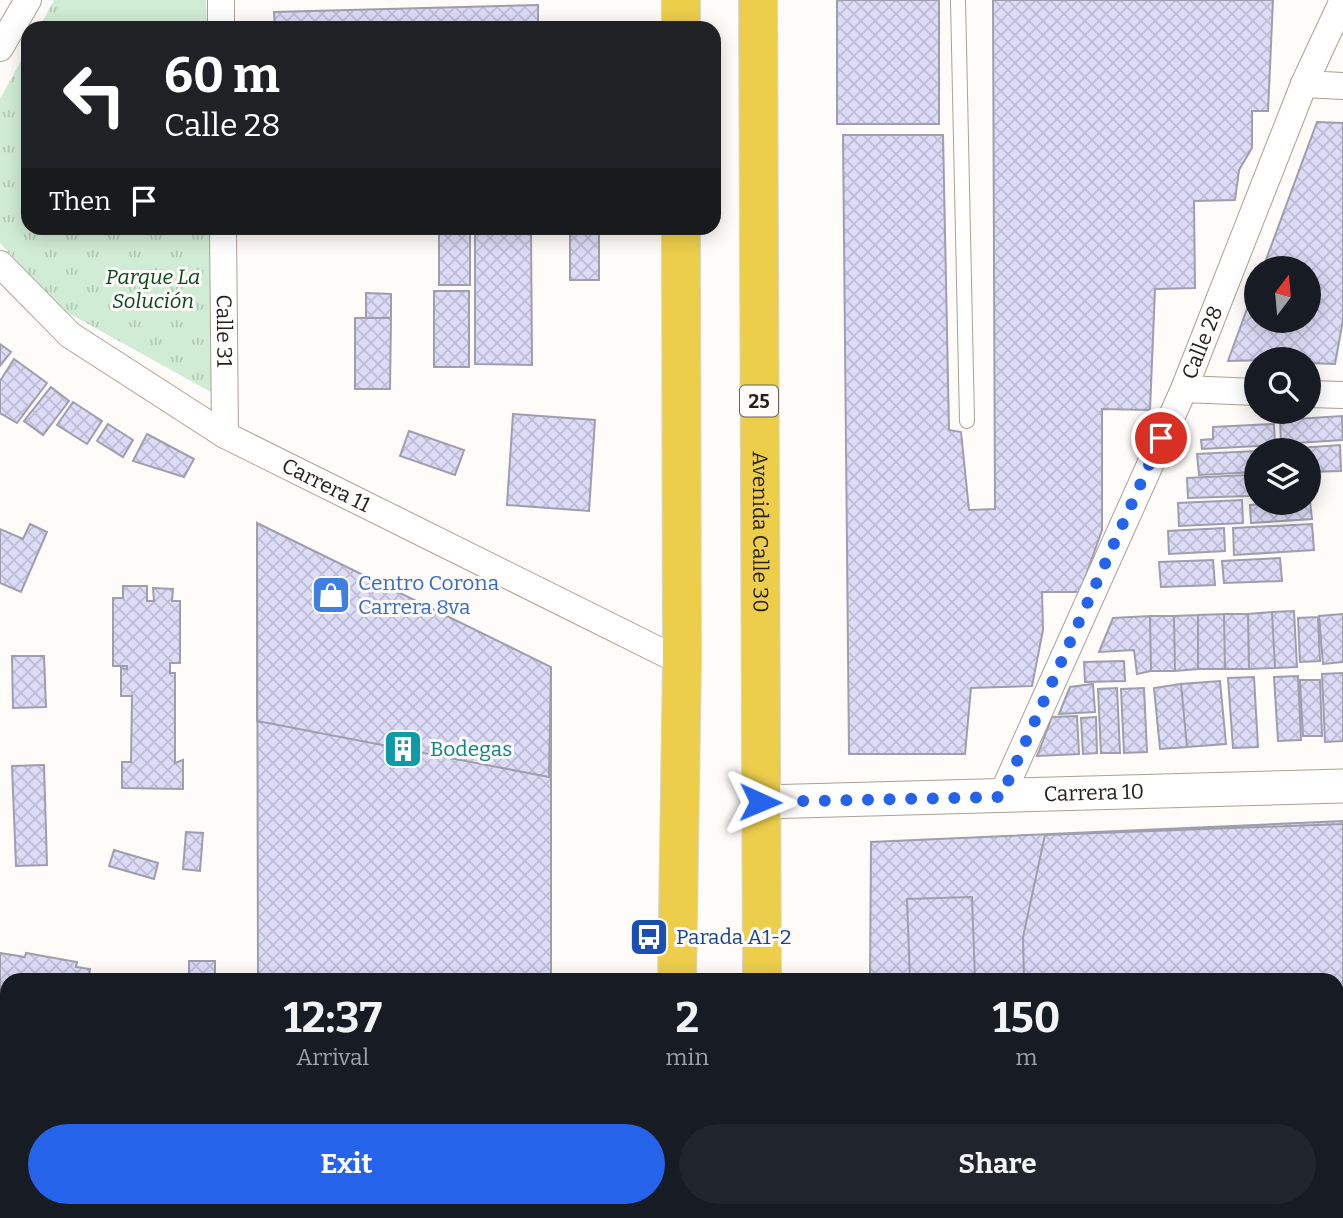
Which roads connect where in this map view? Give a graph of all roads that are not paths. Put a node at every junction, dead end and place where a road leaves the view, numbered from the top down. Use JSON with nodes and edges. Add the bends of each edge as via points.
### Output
{"nodes":[{"id":1,"x":28,"y":0,"type":"edge"},
{"id":2,"x":220,"y":0,"type":"edge"},
{"id":3,"x":681,"y":0,"type":"edge"},
{"id":4,"x":758,"y":0,"type":"edge"},
{"id":5,"x":958,"y":0,"type":"edge"},
{"id":6,"x":1343,"y":0,"type":"edge"},
{"id":7,"x":221,"y":21,"type":"edge"},
{"id":8,"x":681,"y":21,"type":"edge"},
{"id":9,"x":0,"y":48,"type":"edge"},
{"id":10,"x":1304,"y":84,"type":"junction"},
{"id":11,"x":1343,"y":86,"type":"edge"},
{"id":12,"x":223,"y":235,"type":"edge"},
{"id":13,"x":681,"y":235,"type":"edge"},
{"id":14,"x":0,"y":264,"type":"edge"},
{"id":15,"x":1184,"y":389,"type":"junction"},
{"id":16,"x":1244,"y":392,"type":"edge"},
{"id":17,"x":1321,"y":394,"type":"edge"},
{"id":18,"x":1343,"y":395,"type":"edge"},
{"id":19,"x":967,"y":421,"type":"dead end"},
{"id":20,"x":225,"y":435,"type":"junction"},
{"id":21,"x":682,"y":662,"type":"junction"},
{"id":22,"x":1343,"y":786,"type":"edge"},
{"id":23,"x":1001,"y":797,"type":"junction"},
{"id":24,"x":760,"y":802,"type":"junction"},
{"id":25,"x":677,"y":973,"type":"edge"},
{"id":26,"x":762,"y":973,"type":"edge"}],
"edges":[{"from":1,"to":9,"type":"street"},
{"from":2,"to":7,"type":"street"},
{"from":3,"to":8,"type":"highway"},
{"from":4,"to":24,"type":"highway","name":"Avenida Calle 30","number":"25"},
{"from":5,"to":19,"type":"lane"},
{"from":6,"to":10,"type":"street","name":"Calle 28"},
{"from":10,"to":11,"type":"street"},
{"from":10,"to":15,"type":"street","name":"Calle 28"},
{"from":12,"to":20,"type":"street","name":"Calle 31"},
{"from":13,"to":21,"type":"highway"},
{"from":14,"to":20,"type":"street","name":"Carrera 11","via":[[70,335]]},
{"from":15,"to":16,"type":"street"},
{"from":15,"to":23,"type":"street","name":"Calle 28"},
{"from":17,"to":18,"type":"street"},
{"from":20,"to":21,"type":"street","name":"Carrera 11"},
{"from":21,"to":25,"type":"highway"},
{"from":22,"to":23,"type":"street","name":"Carrera 10"},
{"from":23,"to":24,"type":"street","name":"Carrera 10"},
{"from":24,"to":26,"type":"highway","name":"Avenida Calle 30","number":"25"}]}
